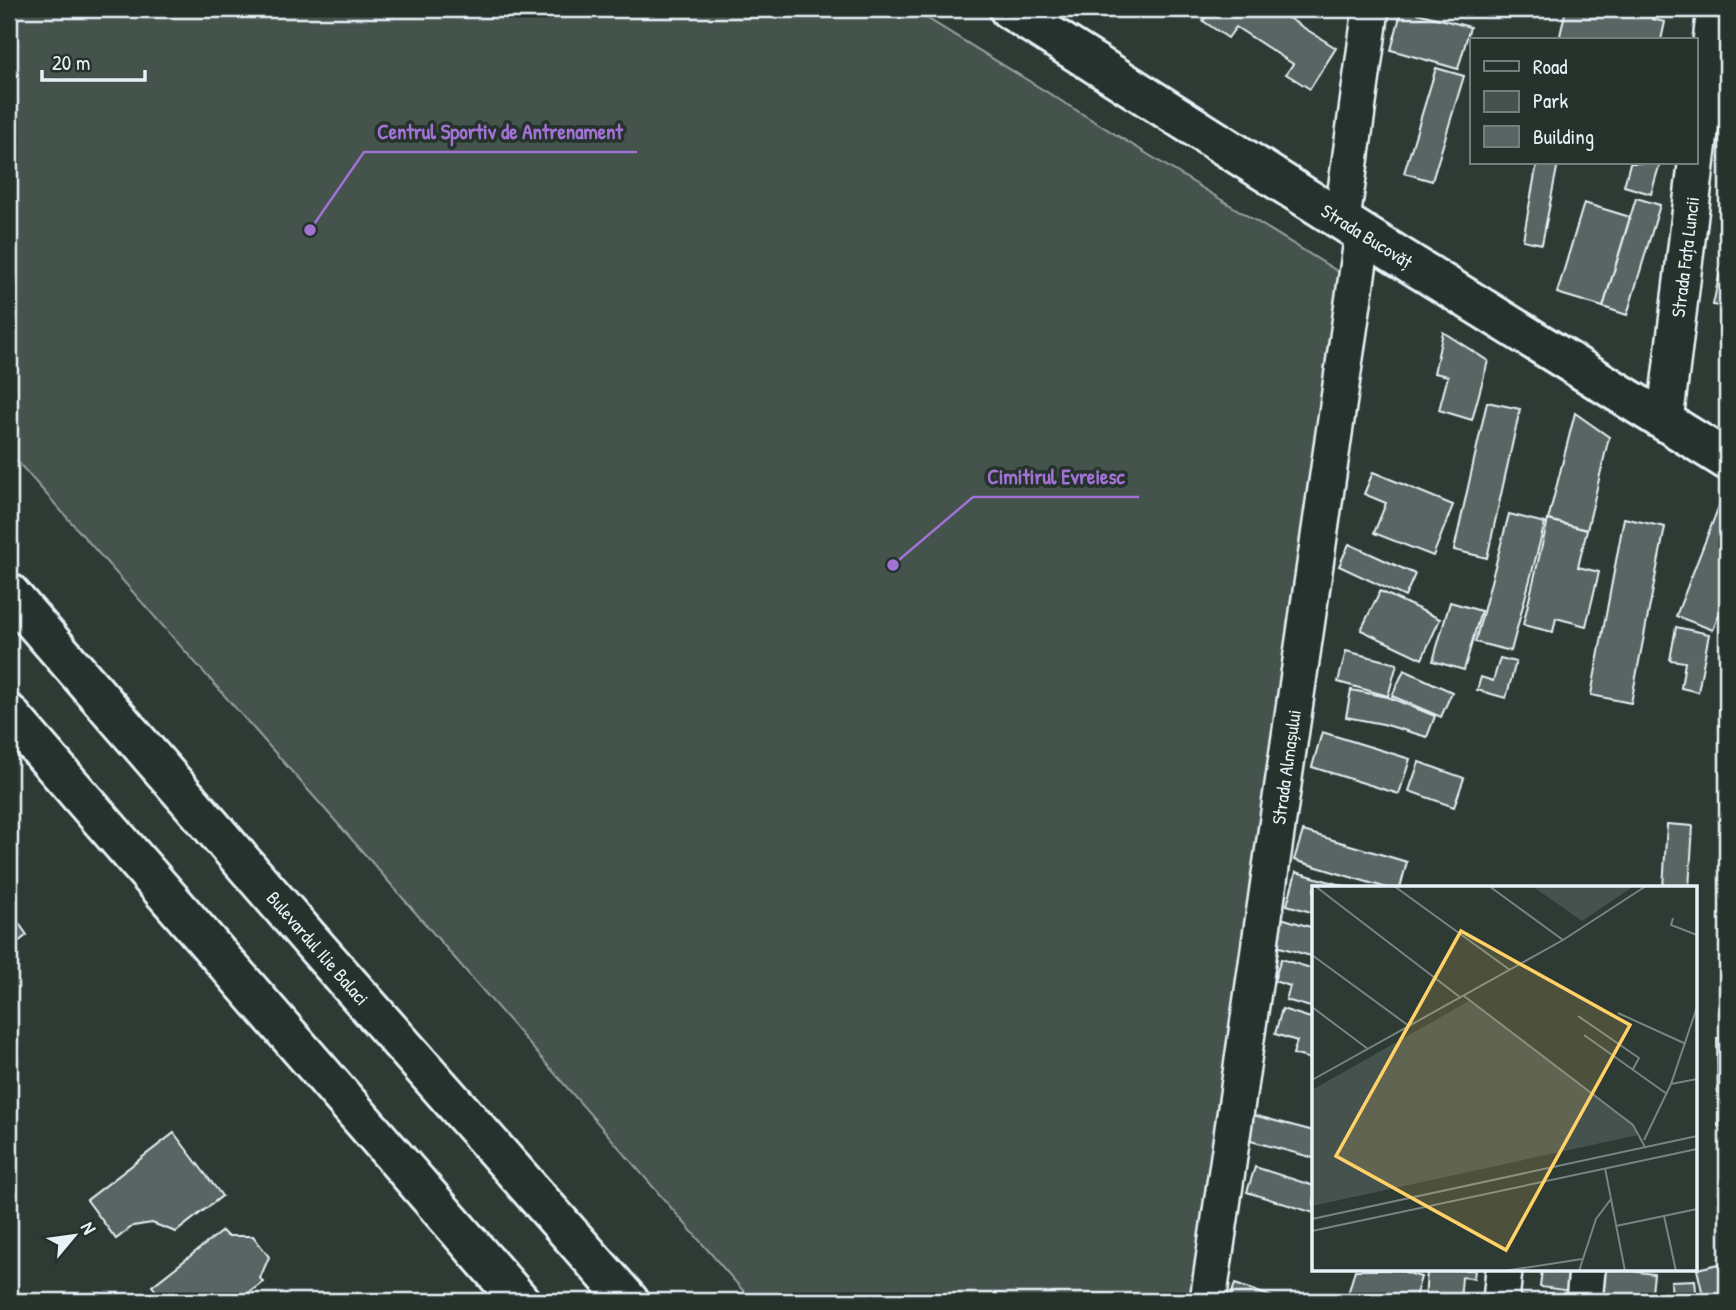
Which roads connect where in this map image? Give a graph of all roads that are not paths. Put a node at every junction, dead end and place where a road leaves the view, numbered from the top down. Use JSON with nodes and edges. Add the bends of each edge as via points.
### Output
{"nodes":[{"id":1,"x":1009,"y":9,"type":"edge"},
{"id":2,"x":1371,"y":9,"type":"edge"},
{"id":3,"x":1715,"y":9,"type":"edge"},
{"id":4,"x":1698,"y":149,"type":"edge"},
{"id":5,"x":1696,"y":164,"type":"edge"},
{"id":6,"x":1352,"y":227,"type":"junction"},
{"id":7,"x":1665,"y":421,"type":"junction"},
{"id":8,"x":1727,"y":460,"type":"edge"},
{"id":9,"x":9,"y":593,"type":"edge"},
{"id":10,"x":9,"y":714,"type":"edge"},
{"id":11,"x":1504,"y":1272,"type":"edge"},
{"id":12,"x":1587,"y":1272,"type":"edge"},
{"id":13,"x":520,"y":1301,"type":"edge"},
{"id":14,"x":629,"y":1301,"type":"edge"},
{"id":15,"x":1208,"y":1301,"type":"edge"},
{"id":16,"x":1501,"y":1301,"type":"edge"},
{"id":17,"x":1584,"y":1301,"type":"edge"}],
"edges":[{"from":1,"to":6,"type":"main road","name":"Strada Bucovăț"},
{"from":2,"to":6,"type":"street","name":"Strada Almașului"},
{"from":3,"to":4,"type":"street","name":"Strada Fața Luncii"},
{"from":5,"to":7,"type":"street","name":"Strada Fața Luncii"},
{"from":6,"to":7,"type":"main road","name":"Strada Bucovăț"},
{"from":6,"to":15,"type":"street","name":"Strada Almașului"},
{"from":7,"to":8,"type":"main road","name":"Strada Bucovăț"},
{"from":9,"to":14,"type":"main road","name":"Bulevardul Ilie Balaci"},
{"from":10,"to":13,"type":"main road"},
{"from":11,"to":16,"type":"street"},
{"from":12,"to":17,"type":"street"}]}
